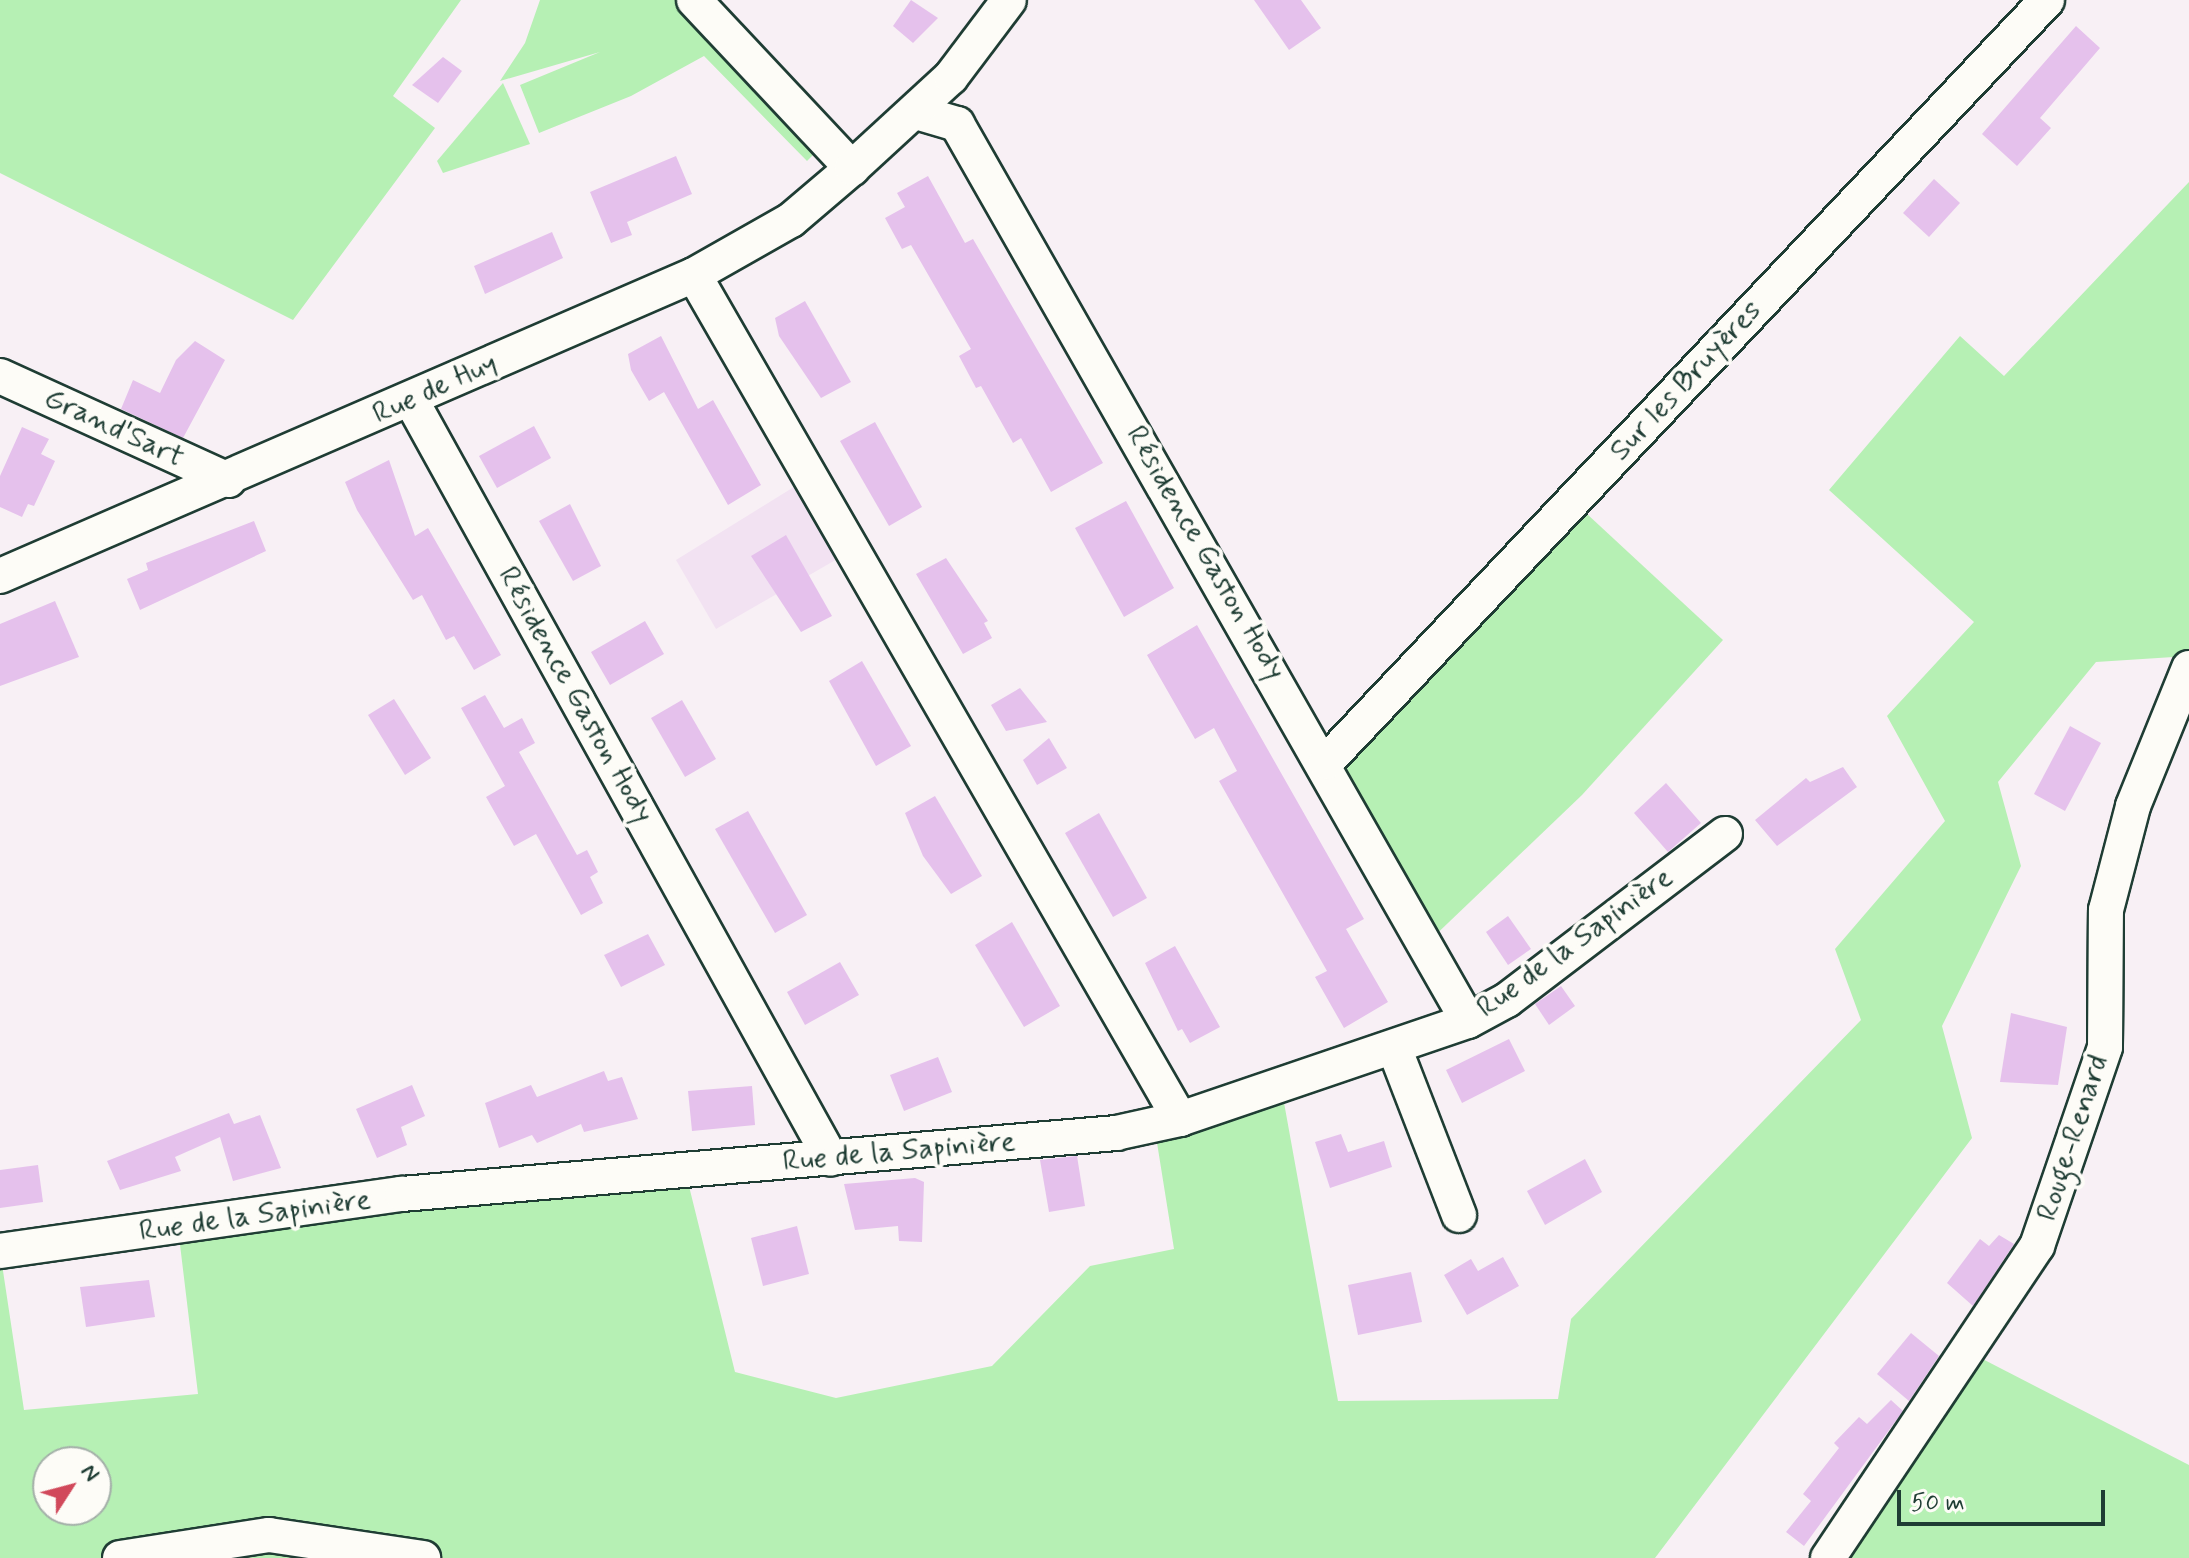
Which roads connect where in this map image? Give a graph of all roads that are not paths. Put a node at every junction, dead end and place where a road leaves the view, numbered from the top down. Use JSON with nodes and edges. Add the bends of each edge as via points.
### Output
{"nodes":[{"id":1,"x":694,"y":0,"type":"edge"},
{"id":2,"x":1009,"y":0,"type":"edge"},
{"id":3,"x":2047,"y":0,"type":"edge"},
{"id":4,"x":916,"y":112,"type":"junction"},
{"id":5,"x":852,"y":168,"type":"junction"},
{"id":6,"x":694,"y":275,"type":"junction"},
{"id":7,"x":0,"y":376,"type":"edge"},
{"id":8,"x":411,"y":400,"type":"junction"},
{"id":9,"x":228,"y":480,"type":"junction"},
{"id":10,"x":0,"y":576,"type":"edge"},
{"id":11,"x":2189,"y":668,"type":"edge"},
{"id":12,"x":1326,"y":762,"type":"junction"},
{"id":13,"x":1725,"y":834,"type":"dead end"},
{"id":14,"x":1468,"y":1021,"type":"junction"},
{"id":15,"x":1395,"y":1050,"type":"junction"},
{"id":16,"x":1180,"y":1119,"type":"junction"},
{"id":17,"x":831,"y":1159,"type":"junction"},
{"id":18,"x":1459,"y":1215,"type":"dead end"},
{"id":19,"x":0,"y":1251,"type":"edge"},
{"id":20,"x":120,"y":1558,"type":"edge"},
{"id":21,"x":423,"y":1558,"type":"edge"},
{"id":22,"x":1828,"y":1558,"type":"edge"}],
"edges":[{"from":1,"to":5,"type":"street"},
{"from":2,"to":4,"type":"street","name":"Rue de Huy"},
{"from":3,"to":12,"type":"street","name":"Sur les Bruyères"},
{"from":4,"to":5,"type":"street","name":"Rue de Huy"},
{"from":4,"to":12,"type":"street","name":"Résidence Gaston Hody","via":[[957,124]]},
{"from":5,"to":6,"type":"street","name":"Rue de Huy","via":[[791,220]]},
{"from":6,"to":8,"type":"street","name":"Rue de Huy"},
{"from":6,"to":16,"type":"street"},
{"from":7,"to":9,"type":"street","name":"Grand'Sart"},
{"from":8,"to":9,"type":"street","name":"Rue de Huy"},
{"from":8,"to":17,"type":"street","name":"Résidence Gaston Hody"},
{"from":9,"to":10,"type":"street","name":"Rue de Huy"},
{"from":11,"to":22,"type":"street","name":"Rouge-Renard","via":[[2133,806],[2106,910],[2105,1047],[2037,1246]]},
{"from":12,"to":14,"type":"street","name":"Résidence Gaston Hody"},
{"from":13,"to":14,"type":"street","name":"Rue de la Sapinière","via":[[1507,1000]]},
{"from":14,"to":15,"type":"street","name":"Rue de la Sapinière"},
{"from":15,"to":16,"type":"street","name":"Rue de la Sapinière"},
{"from":15,"to":18,"type":"street"},
{"from":16,"to":17,"type":"street","name":"Rue de la Sapinière","via":[[1116,1133]]},
{"from":17,"to":19,"type":"street","name":"Rue de la Sapinière","via":[[402,1194]]},
{"from":20,"to":21,"type":"street","via":[[269,1535]]}]}
